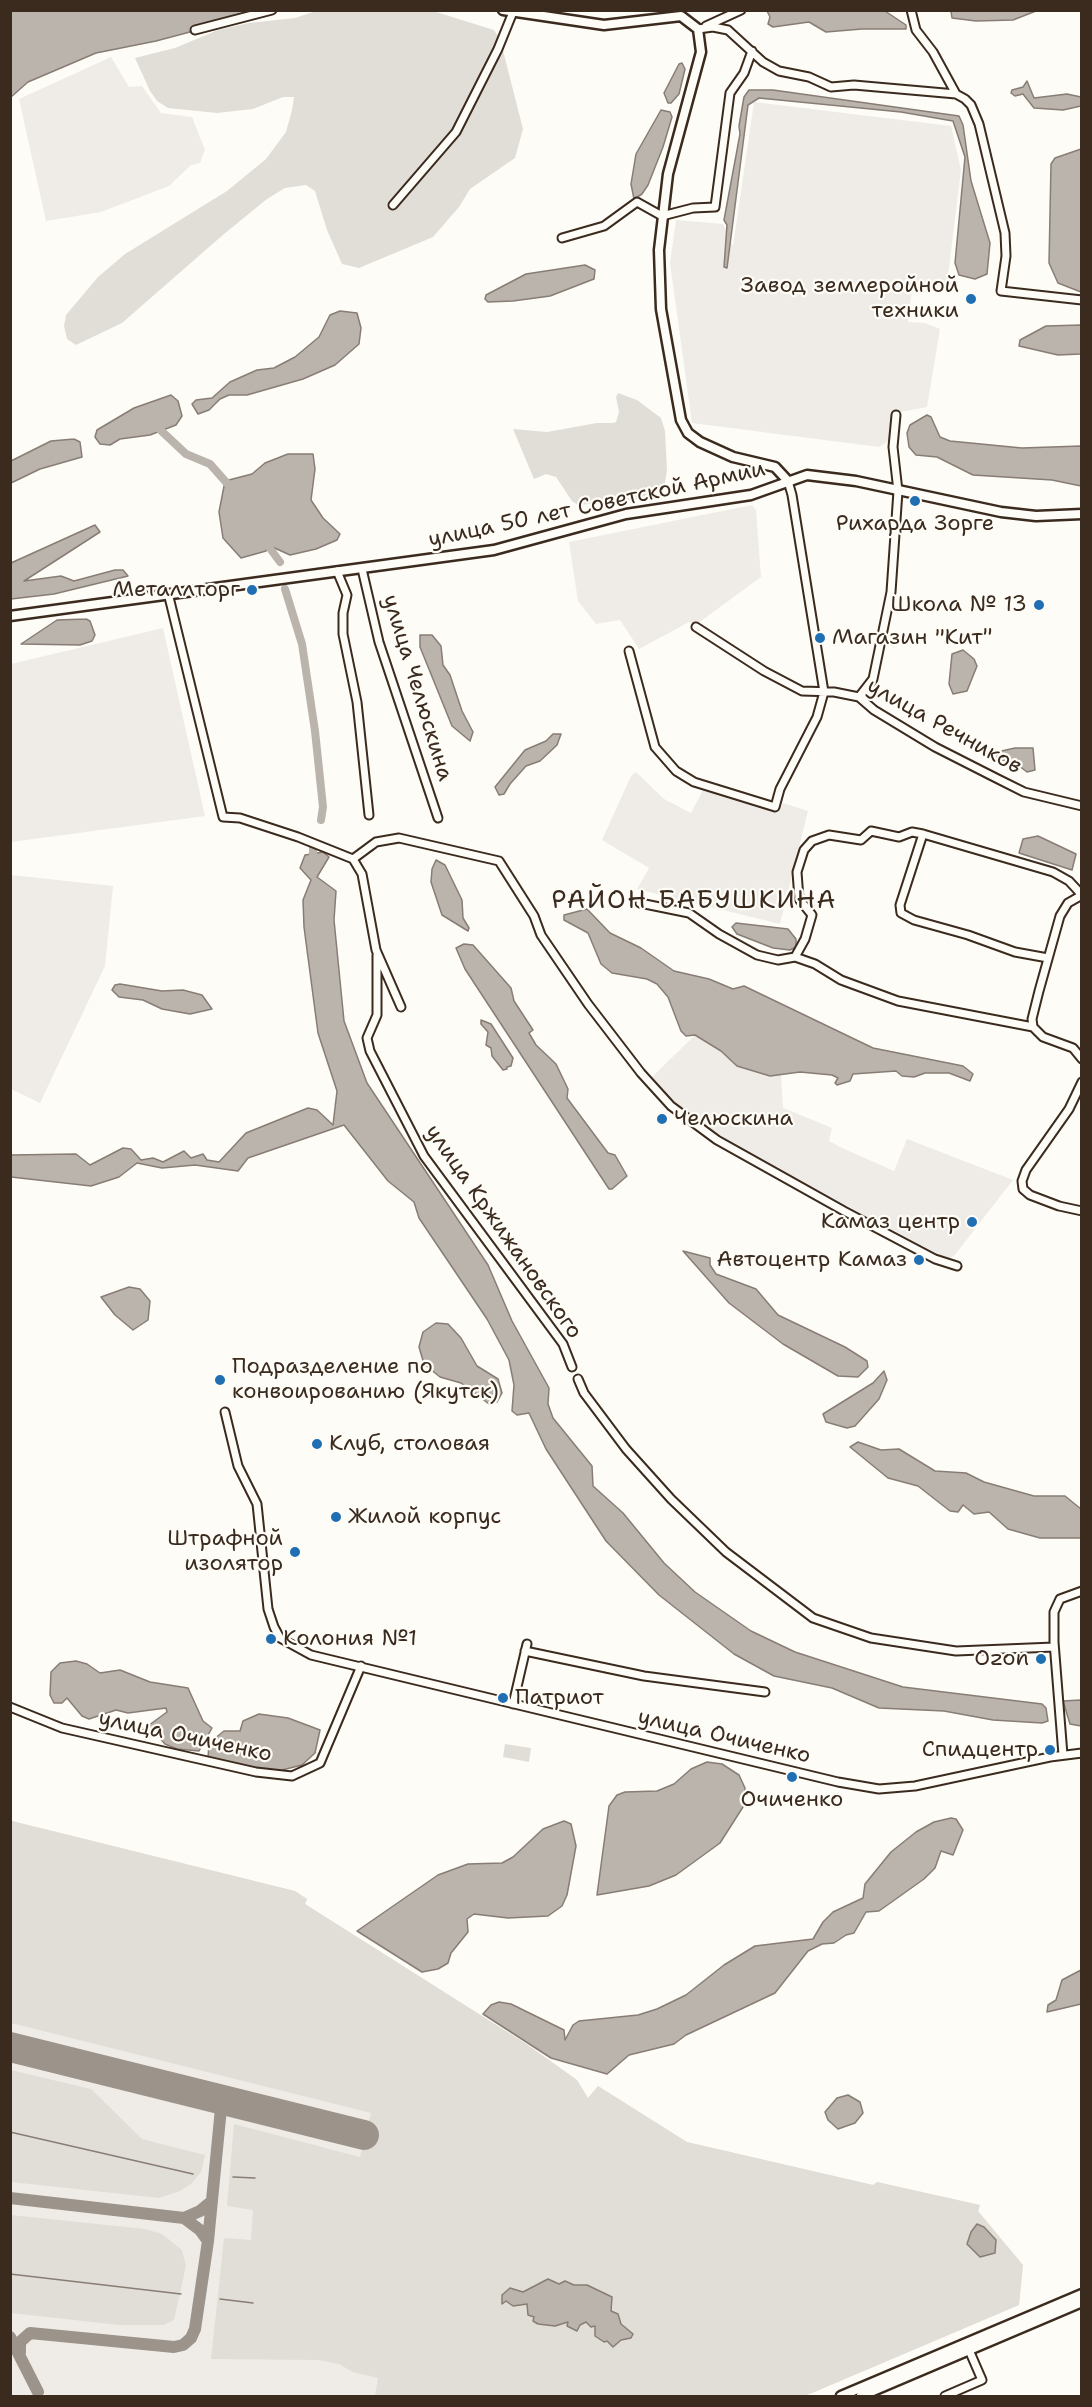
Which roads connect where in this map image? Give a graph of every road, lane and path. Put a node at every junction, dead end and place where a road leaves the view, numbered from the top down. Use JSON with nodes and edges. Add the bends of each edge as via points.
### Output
{"nodes":[{"id":1,"x":272,"y":10,"type":"edge"},
{"id":2,"x":503,"y":10,"type":"edge"},
{"id":3,"x":741,"y":10,"type":"edge"},
{"id":4,"x":911,"y":10,"type":"edge"},
{"id":5,"x":513,"y":12,"type":"junction"},
{"id":6,"x":698,"y":29,"type":"junction"},
{"id":7,"x":195,"y":30,"type":"dead end"},
{"id":8,"x":752,"y":51,"type":"junction"},
{"id":9,"x":956,"y":94,"type":"junction"},
{"id":10,"x":393,"y":205,"type":"dead end"},
{"id":11,"x":662,"y":216,"type":"junction"},
{"id":12,"x":562,"y":238,"type":"dead end"},
{"id":13,"x":1082,"y":300,"type":"edge"},
{"id":14,"x":896,"y":415,"type":"dead end"},
{"id":15,"x":788,"y":481,"type":"junction"},
{"id":16,"x":898,"y":491,"type":"junction"},
{"id":17,"x":1082,"y":514,"type":"edge"},
{"id":18,"x":362,"y":568,"type":"junction"},
{"id":19,"x":336,"y":572,"type":"junction"},
{"id":20,"x":168,"y":593,"type":"junction"},
{"id":21,"x":10,"y":616,"type":"edge"},
{"id":22,"x":696,"y":627,"type":"dead end"},
{"id":23,"x":630,"y":651,"type":"dead end"},
{"id":24,"x":824,"y":692,"type":"junction"},
{"id":25,"x":859,"y":698,"type":"junction"},
{"id":26,"x":1082,"y":806,"type":"edge"},
{"id":27,"x":369,"y":815,"type":"dead end"},
{"id":28,"x":438,"y":818,"type":"dead end"},
{"id":29,"x":923,"y":834,"type":"junction"},
{"id":30,"x":353,"y":860,"type":"junction"},
{"id":31,"x":1082,"y":895,"type":"edge"},
{"id":32,"x":640,"y":903,"type":"dead end"},
{"id":33,"x":376,"y":950,"type":"junction"},
{"id":34,"x":795,"y":957,"type":"junction"},
{"id":35,"x":1048,"y":958,"type":"junction"},
{"id":36,"x":401,"y":1007,"type":"dead end"},
{"id":37,"x":1033,"y":1027,"type":"junction"},
{"id":38,"x":1082,"y":1059,"type":"edge"},
{"id":39,"x":1082,"y":1082,"type":"edge"},
{"id":40,"x":1078,"y":1099,"type":"edge"},
{"id":41,"x":1082,"y":1211,"type":"edge"},
{"id":42,"x":957,"y":1266,"type":"dead end"},
{"id":43,"x":572,"y":1366,"type":"dead end"},
{"id":44,"x":578,"y":1379,"type":"dead end"},
{"id":45,"x":225,"y":1412,"type":"dead end"},
{"id":46,"x":1082,"y":1591,"type":"edge"},
{"id":47,"x":1054,"y":1647,"type":"junction"},
{"id":48,"x":361,"y":1666,"type":"junction"},
{"id":49,"x":765,"y":1692,"type":"dead end"},
{"id":50,"x":509,"y":1704,"type":"junction"},
{"id":51,"x":10,"y":1707,"type":"edge"},
{"id":52,"x":1082,"y":1753,"type":"edge"},
{"id":53,"x":1063,"y":1755,"type":"junction"},
{"id":54,"x":1082,"y":2294,"type":"edge"},
{"id":55,"x":1082,"y":2302,"type":"edge"},
{"id":56,"x":969,"y":2350,"type":"junction"},
{"id":57,"x":842,"y":2397,"type":"edge"},
{"id":58,"x":861,"y":2397,"type":"edge"},
{"id":59,"x":945,"y":2397,"type":"edge"}],
"edges":[{"from":1,"to":7,"type":"street"},
{"from":2,"to":5,"type":"main road"},
{"from":3,"to":6,"type":"street"},
{"from":4,"to":9,"type":"street","via":[[916,30]]},
{"from":5,"to":6,"type":"main road","via":[[604,25],[681,16]]},
{"from":5,"to":10,"type":"street","via":[[456,132]]},
{"from":6,"to":8,"type":"street","via":[[728,30]]},
{"from":6,"to":11,"type":"main road","via":[[701,52],[668,174]]},
{"from":8,"to":9,"type":"street","via":[[779,71],[809,77],[831,87],[854,85]]},
{"from":8,"to":11,"type":"street","via":[[744,73],[730,93],[715,207]]},
{"from":9,"to":13,"type":"street","via":[[971,105],[979,124],[1005,232],[1001,291]]},
{"from":11,"to":12,"type":"street","via":[[637,202],[604,226]]},
{"from":11,"to":15,"type":"main road","via":[[658,250],[661,309],[684,428],[708,446],[733,457],[775,467]]},
{"from":14,"to":16,"type":"street","via":[[893,447]]},
{"from":15,"to":16,"type":"main road","name":"улица 50 лет Советской Армии","via":[[817,474]]},
{"from":15,"to":18,"type":"main road","name":"улица 50 лет Советской Армии","via":[[750,495],[626,514],[494,550]]},
{"from":15,"to":24,"type":"street"},
{"from":16,"to":17,"type":"main road","name":"улица 50 лет Советской Армии","via":[[1017,514]]},
{"from":16,"to":25,"type":"street","via":[[888,610],[873,679]]},
{"from":18,"to":19,"type":"main road","name":"улица 50 лет Советской Армии"},
{"from":18,"to":28,"type":"street","name":"улица Челюскина","via":[[379,642]]},
{"from":19,"to":20,"type":"main road","name":"улица 50 лет Советской Армии"},
{"from":19,"to":27,"type":"street","name":"улица Челюскина","via":[[347,595],[343,634],[357,702]]},
{"from":20,"to":21,"type":"main road","name":"улица 50 лет Советской Армии"},
{"from":20,"to":30,"type":"street","via":[[223,817],[250,821]]},
{"from":22,"to":24,"type":"street","name":"улица Речников","via":[[772,676],[802,691]]},
{"from":23,"to":24,"type":"street","via":[[655,747],[676,771],[694,782],[775,807],[780,789],[817,717]]},
{"from":24,"to":25,"type":"street","name":"улица Речников"},
{"from":25,"to":26,"type":"street","name":"улица Речников","via":[[935,747],[1024,792]]},
{"from":29,"to":31,"type":"street","via":[[1053,872]]},
{"from":29,"to":34,"type":"street","via":[[912,832],[899,837],[871,831],[861,840],[829,835],[812,841],[804,850],[797,872],[798,896],[812,915]]},
{"from":29,"to":35,"type":"street","via":[[901,913],[1015,952]]},
{"from":30,"to":33,"type":"street","name":"улица Кржижановского","via":[[362,874]]},
{"from":30,"to":42,"type":"street","via":[[376,842],[399,838],[499,861],[534,916],[541,935],[588,1004],[671,1106],[717,1140],[814,1195],[935,1259]]},
{"from":31,"to":35,"type":"street","via":[[1063,909]]},
{"from":32,"to":34,"type":"street","via":[[689,913],[757,955],[778,960]]},
{"from":33,"to":36,"type":"street","name":"улица Кржижановского"},
{"from":33,"to":43,"type":"street","name":"улица Кржижановского","via":[[377,1015],[367,1038],[370,1051],[424,1156],[562,1344]]},
{"from":34,"to":37,"type":"street","via":[[841,980],[898,1001]]},
{"from":35,"to":37,"type":"street"},
{"from":37,"to":38,"type":"street","via":[[1043,1036],[1073,1048]]},
{"from":39,"to":40,"type":"street"},
{"from":40,"to":41,"type":"street","via":[[1022,1181],[1023,1189],[1030,1195]]},
{"from":44,"to":47,"type":"street","via":[[626,1449],[671,1499],[726,1552],[813,1618],[871,1638],[956,1651]]},
{"from":45,"to":48,"type":"street","name":"улица Очиченко","via":[[238,1466],[257,1504],[268,1610],[274,1627],[280,1638],[311,1655]]},
{"from":46,"to":47,"type":"street","via":[[1060,1599],[1056,1605]]},
{"from":47,"to":53,"type":"street"},
{"from":48,"to":50,"type":"street","name":"улица Очиченко"},
{"from":48,"to":51,"type":"street","name":"улица Очиченко","via":[[320,1763],[292,1776],[256,1772],[62,1728]]},
{"from":49,"to":50,"type":"street","via":[[644,1676],[526,1647]]},
{"from":50,"to":53,"type":"street","name":"улица Очиченко","via":[[879,1789],[915,1786]]},
{"from":52,"to":53,"type":"street","name":"улица Очиченко"},
{"from":54,"to":57,"type":"main road"},
{"from":55,"to":56,"type":"main road"},
{"from":56,"to":58,"type":"main road"},
{"from":56,"to":59,"type":"street","via":[[982,2380]]}]}
